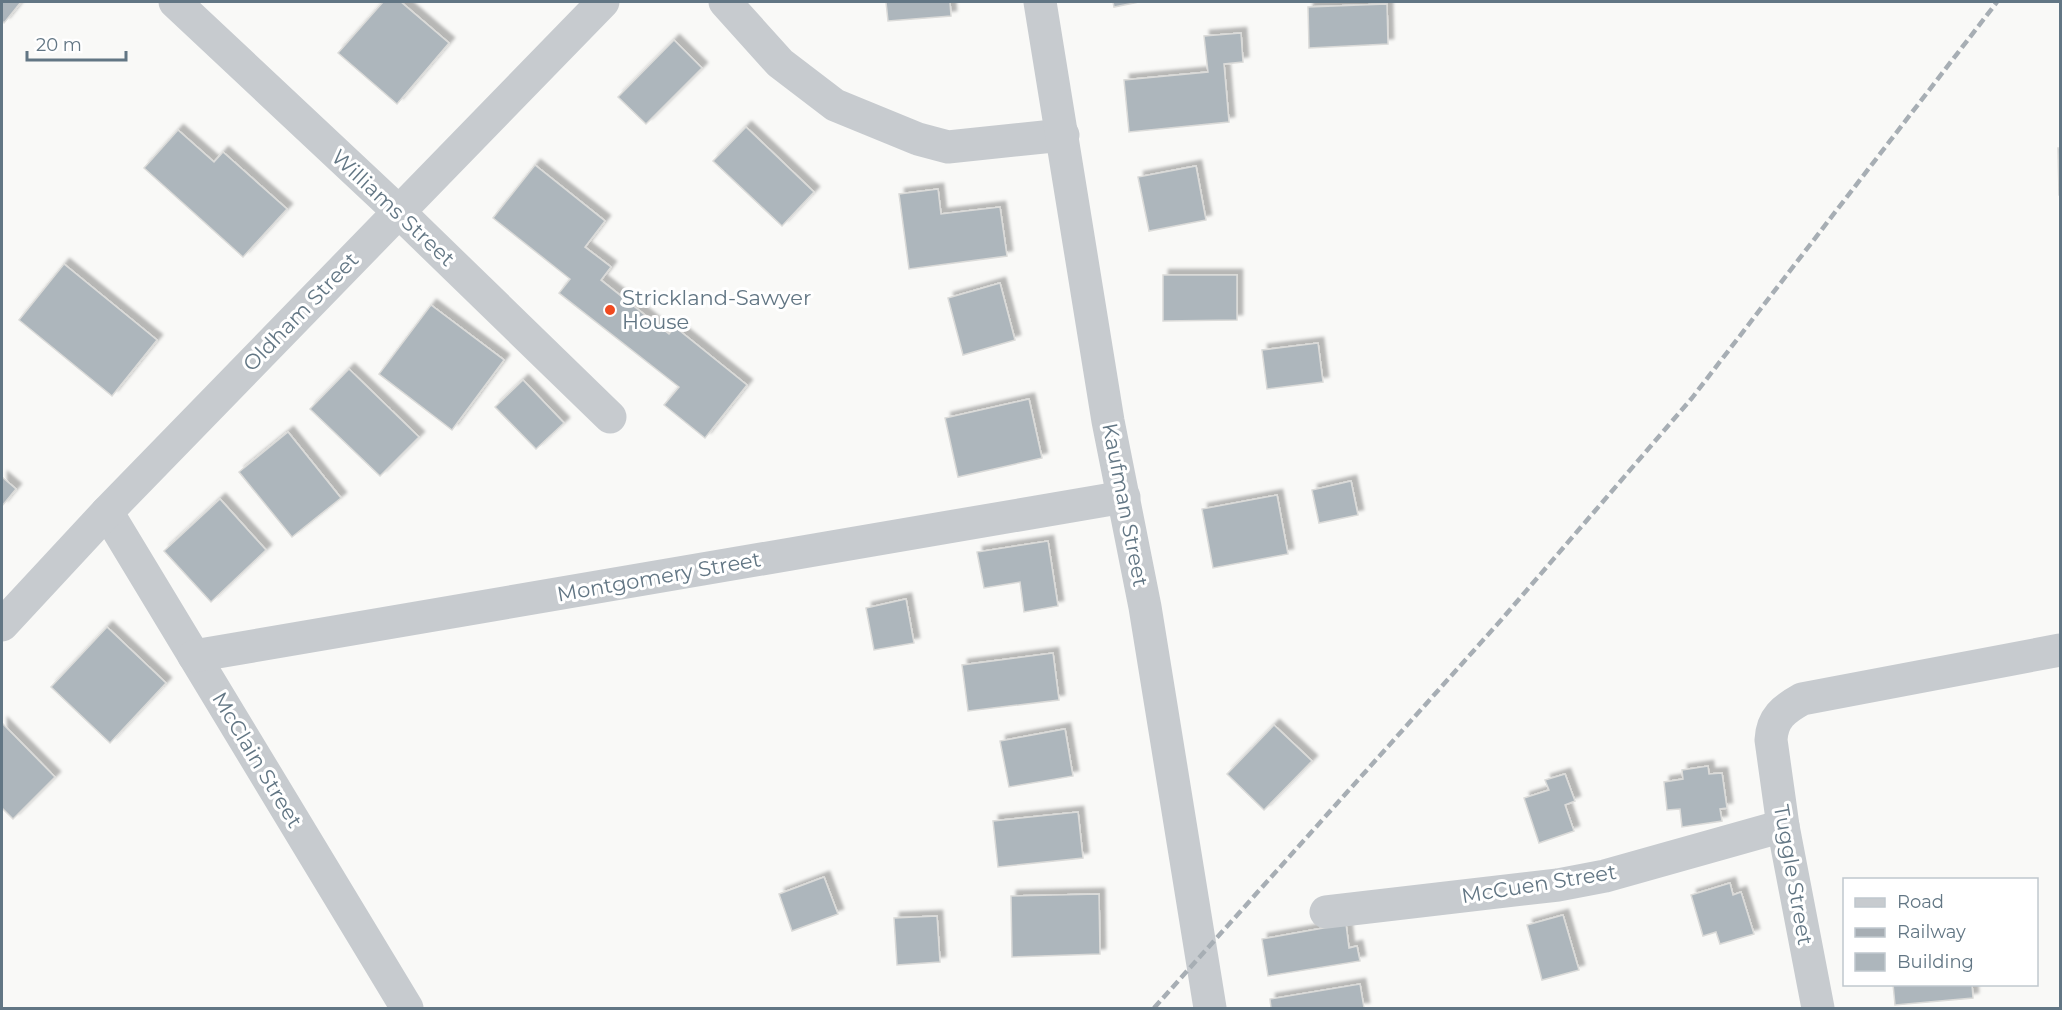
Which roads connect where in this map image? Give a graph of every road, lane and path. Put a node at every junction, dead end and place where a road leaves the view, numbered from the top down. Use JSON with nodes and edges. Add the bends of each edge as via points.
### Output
{"nodes":[{"id":1,"x":175,"y":2,"type":"edge"},
{"id":2,"x":603,"y":2,"type":"edge"},
{"id":3,"x":725,"y":2,"type":"edge"},
{"id":4,"x":1040,"y":2,"type":"edge"},
{"id":5,"x":1063,"y":135,"type":"junction"},
{"id":6,"x":399,"y":212,"type":"junction"},
{"id":7,"x":610,"y":417,"type":"dead end"},
{"id":8,"x":1124,"y":497,"type":"junction"},
{"id":9,"x":106,"y":512,"type":"junction"},
{"id":10,"x":2,"y":625,"type":"edge"},
{"id":11,"x":2061,"y":650,"type":"edge"},
{"id":12,"x":194,"y":656,"type":"junction"},
{"id":13,"x":1783,"y":826,"type":"junction"},
{"id":14,"x":1326,"y":912,"type":"dead end"},
{"id":15,"x":406,"y":1008,"type":"edge"},
{"id":16,"x":1210,"y":1008,"type":"edge"},
{"id":17,"x":1818,"y":1008,"type":"edge"}],
"edges":[{"from":1,"to":6,"type":"street","name":"Williams Street"},
{"from":2,"to":6,"type":"street","name":"Oldham Street"},
{"from":3,"to":5,"type":"street","via":[[780,63],[835,105],[918,140],[948,147]]},
{"from":4,"to":5,"type":"street","name":"Kaufman Street"},
{"from":5,"to":8,"type":"street","name":"Kaufman Street","via":[[1108,421]]},
{"from":6,"to":7,"type":"street","name":"Williams Street"},
{"from":6,"to":9,"type":"street","name":"Oldham Street"},
{"from":8,"to":12,"type":"street","name":"Montgomery Street"},
{"from":8,"to":16,"type":"street","name":"Kaufman Street"},
{"from":9,"to":10,"type":"street","name":"Oldham Street"},
{"from":9,"to":12,"type":"street","name":"McClain Street"},
{"from":11,"to":13,"type":"street","name":"Tuggle Street","via":[[1802,699],[1781,711],[1771,740]]},
{"from":12,"to":15,"type":"street","name":"McClain Street"},
{"from":13,"to":14,"type":"street","name":"McCuen Street","via":[[1605,876],[1558,885]]},
{"from":13,"to":17,"type":"street","name":"Tuggle Street"}]}
